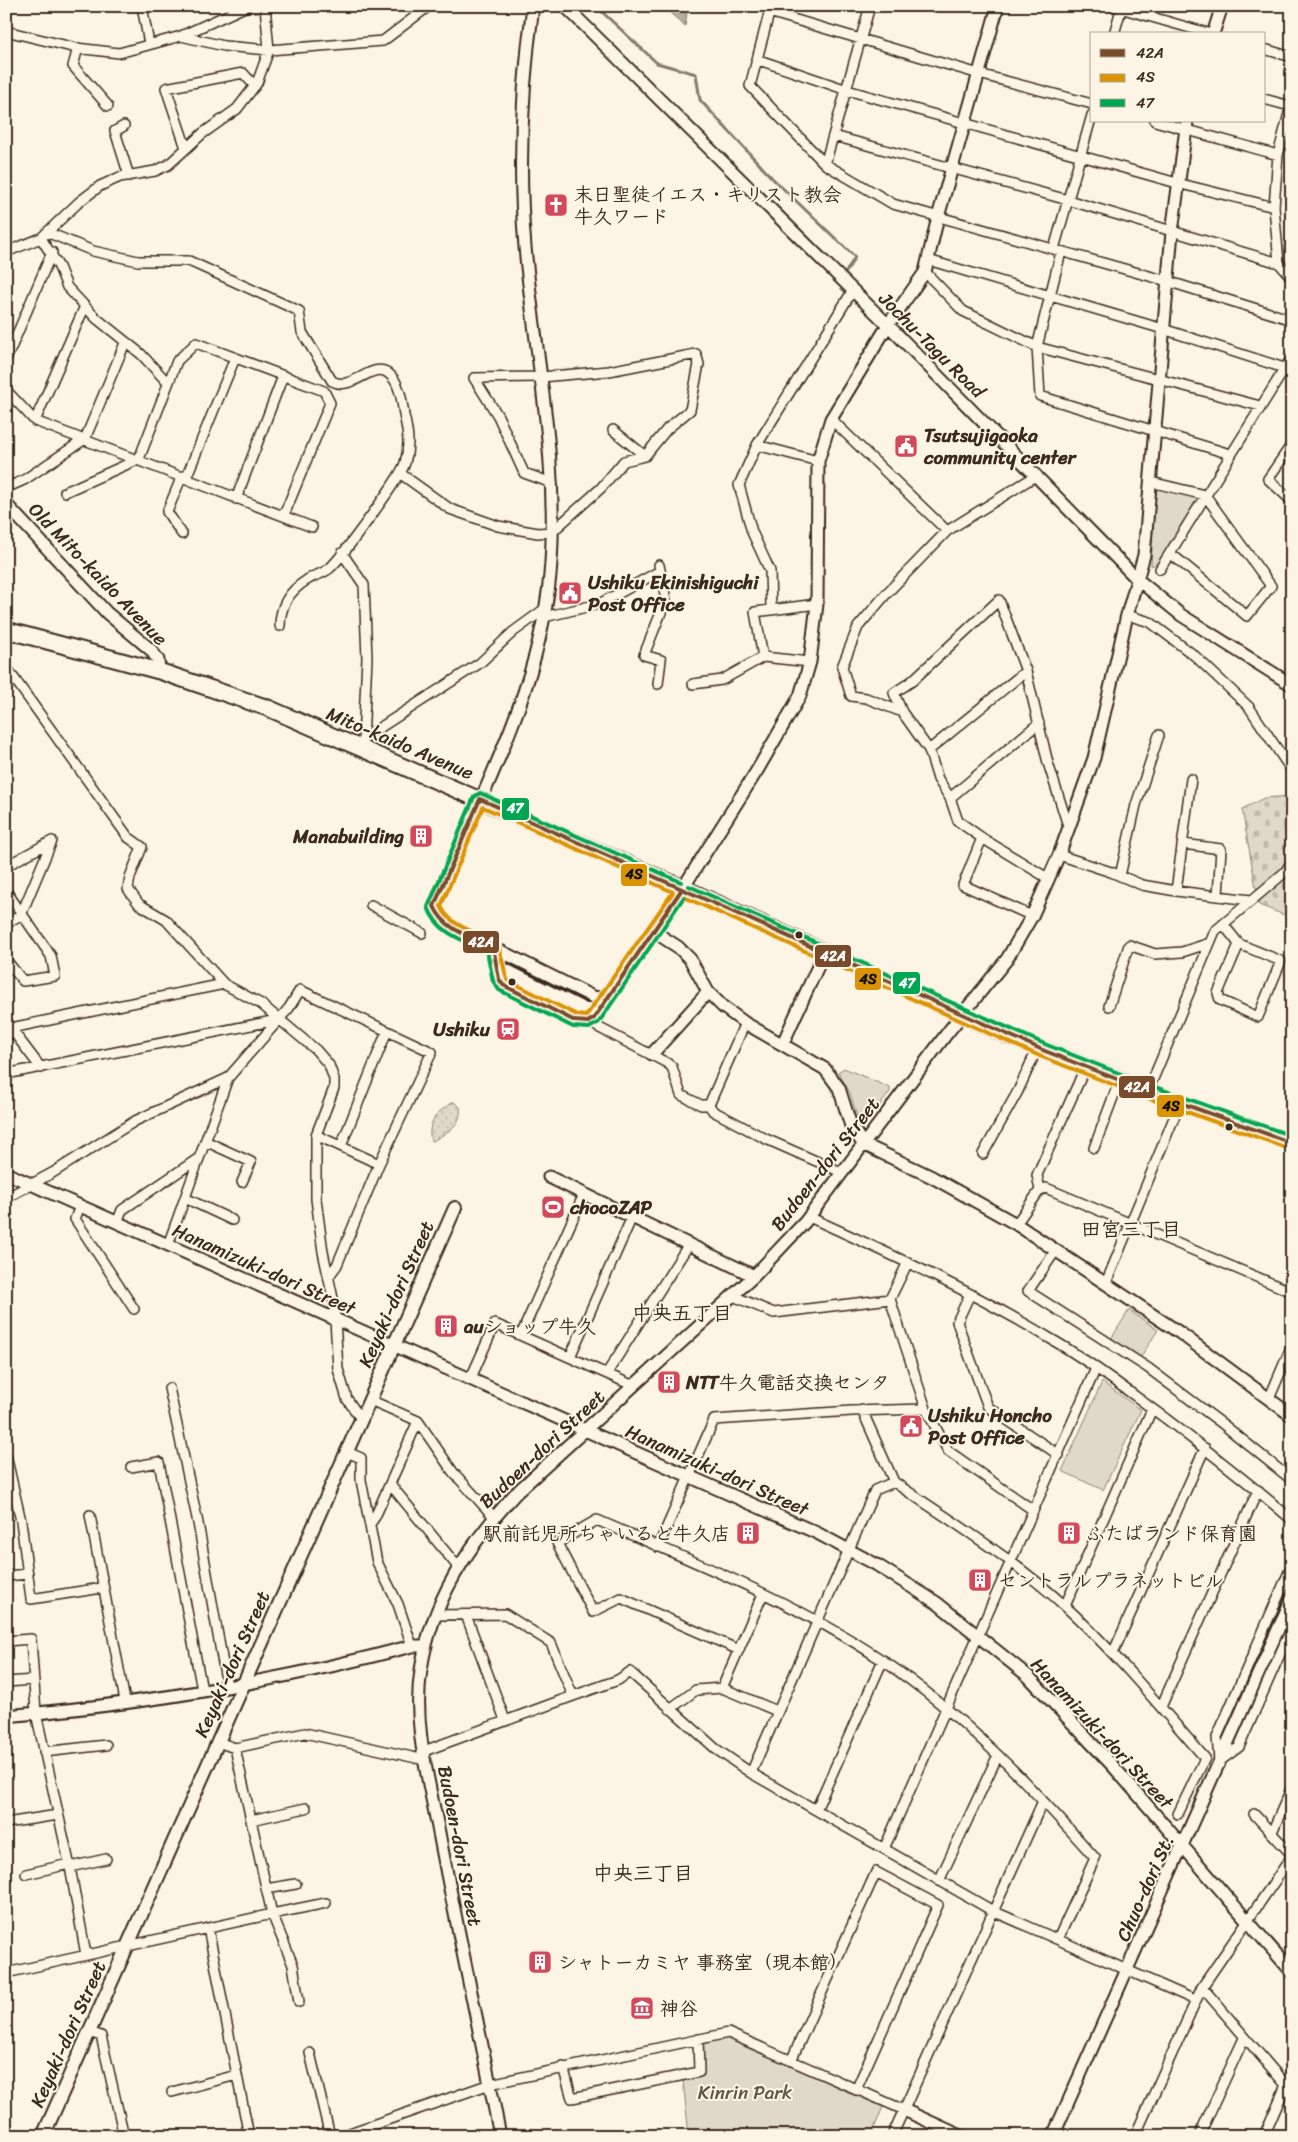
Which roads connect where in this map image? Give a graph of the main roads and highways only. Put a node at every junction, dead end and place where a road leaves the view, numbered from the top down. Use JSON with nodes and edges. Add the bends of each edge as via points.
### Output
{"nodes":[{"id":1,"x":6,"y":630,"type":"edge"},
{"id":2,"x":1292,"y":1143,"type":"edge"},
{"id":3,"x":455,"y":1208,"type":"dead end"},
{"id":4,"x":43,"y":2136,"type":"edge"}],
"edges":[{"from":1,"to":2,"type":"highway","name":"Mito-kaido Avenue","via":[[233,695],[362,743],[480,799],[1038,1047]]},
{"from":3,"to":4,"type":"main road","name":"Keyaki-dori Street"}]}
